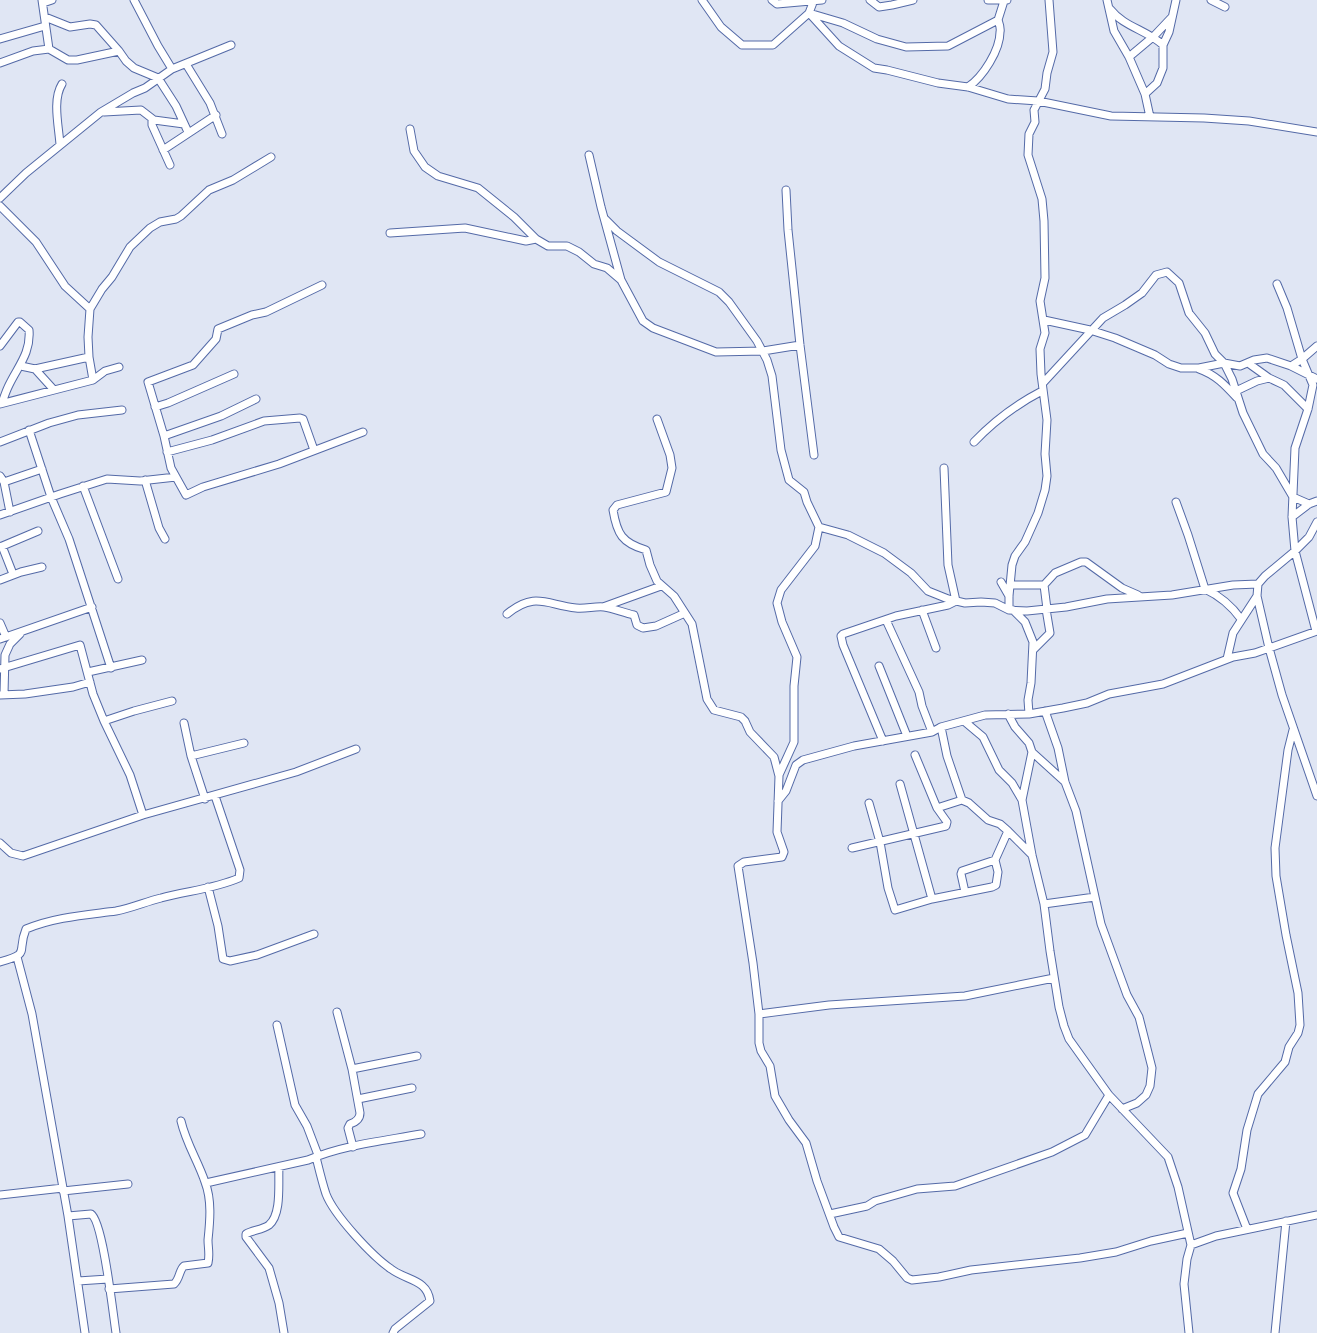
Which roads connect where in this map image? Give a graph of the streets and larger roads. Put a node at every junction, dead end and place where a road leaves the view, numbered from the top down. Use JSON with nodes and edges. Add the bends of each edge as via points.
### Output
{"nodes":[{"id":1,"x":52,"y":0,"type":"edge"},
{"id":2,"x":702,"y":0,"type":"edge"},
{"id":3,"x":772,"y":0,"type":"edge"},
{"id":4,"x":814,"y":0,"type":"edge"},
{"id":5,"x":822,"y":0,"type":"edge"},
{"id":6,"x":870,"y":0,"type":"edge"},
{"id":7,"x":913,"y":0,"type":"edge"},
{"id":8,"x":988,"y":0,"type":"edge"},
{"id":9,"x":1006,"y":0,"type":"edge"},
{"id":10,"x":1049,"y":0,"type":"edge"},
{"id":11,"x":1176,"y":0,"type":"edge"},
{"id":12,"x":1211,"y":0,"type":"edge"},
{"id":13,"x":42,"y":1,"type":"edge"},
{"id":14,"x":137,"y":1,"type":"edge"},
{"id":15,"x":1107,"y":3,"type":"edge"},
{"id":16,"x":1225,"y":6,"type":"dead end"},
{"id":17,"x":809,"y":13,"type":"junction"},
{"id":18,"x":45,"y":16,"type":"junction"},
{"id":19,"x":1172,"y":18,"type":"junction"},
{"id":20,"x":998,"y":20,"type":"junction"},
{"id":21,"x":45,"y":26,"type":"junction"},
{"id":22,"x":1154,"y":36,"type":"junction"},
{"id":23,"x":0,"y":39,"type":"edge"},
{"id":24,"x":230,"y":45,"type":"dead end"},
{"id":25,"x":1163,"y":45,"type":"junction"},
{"id":26,"x":49,"y":49,"type":"junction"},
{"id":27,"x":119,"y":51,"type":"junction"},
{"id":28,"x":1129,"y":57,"type":"junction"},
{"id":29,"x":0,"y":63,"type":"edge"},
{"id":30,"x":186,"y":64,"type":"junction"},
{"id":31,"x":172,"y":69,"type":"junction"},
{"id":32,"x":158,"y":78,"type":"junction"},
{"id":33,"x":62,"y":84,"type":"dead end"},
{"id":34,"x":968,"y":87,"type":"junction"},
{"id":35,"x":1145,"y":94,"type":"junction"},
{"id":36,"x":1038,"y":101,"type":"junction"},
{"id":37,"x":101,"y":112,"type":"junction"},
{"id":38,"x":216,"y":115,"type":"junction"},
{"id":39,"x":1150,"y":117,"type":"junction"},
{"id":40,"x":152,"y":119,"type":"junction"},
{"id":41,"x":184,"y":124,"type":"junction"},
{"id":42,"x":410,"y":129,"type":"dead end"},
{"id":43,"x":188,"y":132,"type":"junction"},
{"id":44,"x":1317,"y":132,"type":"edge"},
{"id":45,"x":222,"y":134,"type":"dead end"},
{"id":46,"x":60,"y":145,"type":"junction"},
{"id":47,"x":163,"y":150,"type":"junction"},
{"id":48,"x":589,"y":155,"type":"dead end"},
{"id":49,"x":271,"y":157,"type":"dead end"},
{"id":50,"x":170,"y":165,"type":"dead end"},
{"id":51,"x":786,"y":190,"type":"dead end"},
{"id":52,"x":0,"y":198,"type":"edge"},
{"id":53,"x":0,"y":206,"type":"edge"},
{"id":54,"x":605,"y":219,"type":"junction"},
{"id":55,"x":390,"y":233,"type":"dead end"},
{"id":56,"x":536,"y":238,"type":"junction"},
{"id":57,"x":621,"y":280,"type":"junction"},
{"id":58,"x":1277,"y":284,"type":"dead end"},
{"id":59,"x":322,"y":286,"type":"dead end"},
{"id":60,"x":90,"y":309,"type":"junction"},
{"id":61,"x":1044,"y":320,"type":"junction"},
{"id":62,"x":1090,"y":330,"type":"junction"},
{"id":63,"x":800,"y":345,"type":"junction"},
{"id":64,"x":0,"y":346,"type":"edge"},
{"id":65,"x":1317,"y":346,"type":"edge"},
{"id":66,"x":763,"y":351,"type":"junction"},
{"id":67,"x":89,"y":357,"type":"junction"},
{"id":68,"x":1302,"y":360,"type":"junction"},
{"id":69,"x":1248,"y":362,"type":"junction"},
{"id":70,"x":1224,"y":363,"type":"junction"},
{"id":71,"x":21,"y":366,"type":"junction"},
{"id":72,"x":1240,"y":366,"type":"junction"},
{"id":73,"x":1291,"y":366,"type":"junction"},
{"id":74,"x":119,"y":367,"type":"dead end"},
{"id":75,"x":35,"y":368,"type":"junction"},
{"id":76,"x":1199,"y":368,"type":"junction"},
{"id":77,"x":234,"y":374,"type":"dead end"},
{"id":78,"x":1310,"y":375,"type":"junction"},
{"id":79,"x":1269,"y":378,"type":"junction"},
{"id":80,"x":1232,"y":379,"type":"junction"},
{"id":81,"x":93,"y":380,"type":"junction"},
{"id":82,"x":1316,"y":381,"type":"edge"},
{"id":83,"x":1043,"y":382,"type":"junction"},
{"id":84,"x":54,"y":390,"type":"junction"},
{"id":85,"x":1042,"y":391,"type":"junction"},
{"id":86,"x":1236,"y":391,"type":"junction"},
{"id":87,"x":256,"y":399,"type":"dead end"},
{"id":88,"x":1238,"y":399,"type":"junction"},
{"id":89,"x":1,"y":404,"type":"edge"},
{"id":90,"x":155,"y":406,"type":"junction"},
{"id":91,"x":1308,"y":409,"type":"junction"},
{"id":92,"x":122,"y":410,"type":"dead end"},
{"id":93,"x":657,"y":419,"type":"dead end"},
{"id":94,"x":30,"y":430,"type":"junction"},
{"id":95,"x":363,"y":432,"type":"dead end"},
{"id":96,"x":164,"y":436,"type":"junction"},
{"id":97,"x":0,"y":442,"type":"edge"},
{"id":98,"x":974,"y":442,"type":"dead end"},
{"id":99,"x":314,"y":450,"type":"junction"},
{"id":100,"x":167,"y":452,"type":"junction"},
{"id":101,"x":814,"y":455,"type":"dead end"},
{"id":102,"x":944,"y":468,"type":"dead end"},
{"id":103,"x":42,"y":469,"type":"junction"},
{"id":104,"x":176,"y":477,"type":"junction"},
{"id":105,"x":2,"y":479,"type":"edge"},
{"id":106,"x":144,"y":480,"type":"junction"},
{"id":107,"x":83,"y":486,"type":"junction"},
{"id":108,"x":3,"y":492,"type":"edge"},
{"id":109,"x":51,"y":497,"type":"junction"},
{"id":110,"x":1293,"y":497,"type":"junction"},
{"id":111,"x":1317,"y":501,"type":"edge"},
{"id":112,"x":1176,"y":502,"type":"dead end"},
{"id":113,"x":1309,"y":504,"type":"junction"},
{"id":114,"x":10,"y":512,"type":"junction"},
{"id":115,"x":0,"y":516,"type":"edge"},
{"id":116,"x":1292,"y":518,"type":"junction"},
{"id":117,"x":1316,"y":525,"type":"edge"},
{"id":118,"x":819,"y":527,"type":"junction"},
{"id":119,"x":38,"y":531,"type":"dead end"},
{"id":120,"x":165,"y":539,"type":"dead end"},
{"id":121,"x":1,"y":546,"type":"edge"},
{"id":122,"x":1295,"y":551,"type":"junction"},
{"id":123,"x":42,"y":567,"type":"dead end"},
{"id":124,"x":13,"y":574,"type":"junction"},
{"id":125,"x":118,"y":579,"type":"dead end"},
{"id":126,"x":0,"y":580,"type":"edge"},
{"id":127,"x":1258,"y":584,"type":"junction"},
{"id":128,"x":1044,"y":585,"type":"junction"},
{"id":129,"x":661,"y":586,"type":"junction"},
{"id":130,"x":1010,"y":586,"type":"junction"},
{"id":131,"x":1205,"y":589,"type":"junction"},
{"id":132,"x":1141,"y":596,"type":"junction"},
{"id":133,"x":1257,"y":596,"type":"junction"},
{"id":134,"x":956,"y":601,"type":"junction"},
{"id":135,"x":92,"y":607,"type":"junction"},
{"id":136,"x":603,"y":607,"type":"junction"},
{"id":137,"x":1046,"y":609,"type":"junction"},
{"id":138,"x":922,"y":610,"type":"junction"},
{"id":139,"x":1011,"y":610,"type":"junction"},
{"id":140,"x":1027,"y":611,"type":"junction"},
{"id":141,"x":685,"y":613,"type":"junction"},
{"id":142,"x":507,"y":614,"type":"dead end"},
{"id":143,"x":1021,"y":616,"type":"junction"},
{"id":144,"x":1241,"y":619,"type":"junction"},
{"id":145,"x":886,"y":620,"type":"junction"},
{"id":146,"x":0,"y":624,"type":"edge"},
{"id":147,"x":1317,"y":631,"type":"edge"},
{"id":148,"x":22,"y":632,"type":"junction"},
{"id":149,"x":3,"y":638,"type":"edge"},
{"id":150,"x":1032,"y":638,"type":"junction"},
{"id":151,"x":1040,"y":644,"type":"junction"},
{"id":152,"x":936,"y":648,"type":"dead end"},
{"id":153,"x":1269,"y":648,"type":"junction"},
{"id":154,"x":1033,"y":650,"type":"junction"},
{"id":155,"x":1227,"y":659,"type":"junction"},
{"id":156,"x":142,"y":660,"type":"dead end"},
{"id":157,"x":879,"y":666,"type":"dead end"},
{"id":158,"x":2,"y":668,"type":"edge"},
{"id":159,"x":111,"y":668,"type":"junction"},
{"id":160,"x":88,"y":672,"type":"junction"},
{"id":161,"x":90,"y":682,"type":"junction"},
{"id":162,"x":2,"y":694,"type":"edge"},
{"id":163,"x":172,"y":701,"type":"dead end"},
{"id":164,"x":1045,"y":711,"type":"junction"},
{"id":165,"x":1008,"y":714,"type":"junction"},
{"id":166,"x":1029,"y":714,"type":"junction"},
{"id":167,"x":104,"y":721,"type":"junction"},
{"id":168,"x":964,"y":721,"type":"junction"},
{"id":169,"x":184,"y":723,"type":"dead end"},
{"id":170,"x":941,"y":727,"type":"junction"},
{"id":171,"x":1293,"y":730,"type":"junction"},
{"id":172,"x":932,"y":732,"type":"junction"},
{"id":173,"x":907,"y":736,"type":"junction"},
{"id":174,"x":883,"y":741,"type":"junction"},
{"id":175,"x":244,"y":743,"type":"dead end"},
{"id":176,"x":356,"y":750,"type":"dead end"},
{"id":177,"x":1032,"y":752,"type":"junction"},
{"id":178,"x":915,"y":755,"type":"dead end"},
{"id":179,"x":191,"y":756,"type":"junction"},
{"id":180,"x":779,"y":776,"type":"junction"},
{"id":181,"x":1065,"y":782,"type":"junction"},
{"id":182,"x":900,"y":784,"type":"dead end"},
{"id":183,"x":215,"y":796,"type":"junction"},
{"id":184,"x":1317,"y":796,"type":"edge"},
{"id":185,"x":205,"y":798,"type":"junction"},
{"id":186,"x":962,"y":800,"type":"junction"},
{"id":187,"x":1022,"y":800,"type":"junction"},
{"id":188,"x":778,"y":802,"type":"junction"},
{"id":189,"x":869,"y":804,"type":"dead end"},
{"id":190,"x":937,"y":808,"type":"junction"},
{"id":191,"x":144,"y":816,"type":"junction"},
{"id":192,"x":1008,"y":831,"type":"junction"},
{"id":193,"x":913,"y":834,"type":"junction"},
{"id":194,"x":880,"y":842,"type":"junction"},
{"id":195,"x":0,"y":843,"type":"edge"},
{"id":196,"x":852,"y":848,"type":"dead end"},
{"id":197,"x":1032,"y":855,"type":"junction"},
{"id":198,"x":995,"y":860,"type":"junction"},
{"id":199,"x":208,"y":887,"type":"junction"},
{"id":200,"x":965,"y":892,"type":"junction"},
{"id":201,"x":1095,"y":897,"type":"junction"},
{"id":202,"x":932,"y":899,"type":"junction"},
{"id":203,"x":1044,"y":904,"type":"junction"},
{"id":204,"x":314,"y":934,"type":"dead end"},
{"id":205,"x":17,"y":957,"type":"junction"},
{"id":206,"x":0,"y":962,"type":"edge"},
{"id":207,"x":1054,"y":978,"type":"junction"},
{"id":208,"x":337,"y":1012,"type":"dead end"},
{"id":209,"x":759,"y":1014,"type":"junction"},
{"id":210,"x":276,"y":1025,"type":"dead end"},
{"id":211,"x":417,"y":1056,"type":"dead end"},
{"id":212,"x":352,"y":1069,"type":"junction"},
{"id":213,"x":412,"y":1088,"type":"dead end"},
{"id":214,"x":1109,"y":1095,"type":"junction"},
{"id":215,"x":358,"y":1099,"type":"junction"},
{"id":216,"x":1122,"y":1109,"type":"junction"},
{"id":217,"x":181,"y":1121,"type":"dead end"},
{"id":218,"x":421,"y":1134,"type":"dead end"},
{"id":219,"x":354,"y":1147,"type":"junction"},
{"id":220,"x":317,"y":1156,"type":"junction"},
{"id":221,"x":279,"y":1167,"type":"junction"},
{"id":222,"x":206,"y":1183,"type":"junction"},
{"id":223,"x":128,"y":1184,"type":"dead end"},
{"id":224,"x":63,"y":1190,"type":"junction"},
{"id":225,"x":0,"y":1194,"type":"edge"},
{"id":226,"x":830,"y":1214,"type":"junction"},
{"id":227,"x":1317,"y":1214,"type":"edge"},
{"id":228,"x":68,"y":1216,"type":"junction"},
{"id":229,"x":1286,"y":1221,"type":"junction"},
{"id":230,"x":1247,"y":1229,"type":"junction"},
{"id":231,"x":1188,"y":1233,"type":"junction"},
{"id":232,"x":1191,"y":1245,"type":"junction"},
{"id":233,"x":108,"y":1279,"type":"junction"},
{"id":234,"x":78,"y":1281,"type":"junction"},
{"id":235,"x":109,"y":1289,"type":"junction"},
{"id":236,"x":85,"y":1333,"type":"edge"},
{"id":237,"x":116,"y":1333,"type":"edge"},
{"id":238,"x":284,"y":1333,"type":"edge"},
{"id":239,"x":393,"y":1333,"type":"edge"},
{"id":240,"x":1189,"y":1333,"type":"edge"},
{"id":241,"x":1275,"y":1333,"type":"edge"}],
"edges":[{"from":1,"to":13,"type":"street"},
{"from":2,"to":17,"type":"street","via":[[721,27],[742,45],[773,45]]},
{"from":3,"to":4,"type":"street","via":[[777,4]]},
{"from":4,"to":5,"type":"street"},
{"from":4,"to":17,"type":"street"},
{"from":6,"to":7,"type":"street","via":[[879,7]]},
{"from":8,"to":9,"type":"street"},
{"from":9,"to":20,"type":"street"},
{"from":10,"to":36,"type":"street","via":[[1053,52],[1045,89]]},
{"from":11,"to":19,"type":"street"},
{"from":12,"to":16,"type":"street"},
{"from":13,"to":18,"type":"street"},
{"from":14,"to":31,"type":"street"},
{"from":15,"to":22,"type":"street","via":[[1122,21]]},
{"from":15,"to":28,"type":"street","via":[[1114,31]]},
{"from":17,"to":20,"type":"street","via":[[906,47],[948,46]]},
{"from":17,"to":34,"type":"street","via":[[839,46],[874,68],[938,84]]},
{"from":18,"to":21,"type":"street"},
{"from":18,"to":27,"type":"street","via":[[70,27],[93,24]]},
{"from":19,"to":22,"type":"street"},
{"from":19,"to":25,"type":"street"},
{"from":20,"to":34,"type":"street","via":[[997,50],[976,82]]},
{"from":21,"to":23,"type":"street"},
{"from":21,"to":26,"type":"street"},
{"from":22,"to":25,"type":"street"},
{"from":22,"to":28,"type":"street"},
{"from":24,"to":30,"type":"street"},
{"from":25,"to":35,"type":"street","via":[[1163,68],[1157,84]]},
{"from":26,"to":27,"type":"street","via":[[68,60]]},
{"from":26,"to":29,"type":"street"},
{"from":27,"to":32,"type":"street","via":[[134,68]]},
{"from":28,"to":35,"type":"street"},
{"from":30,"to":31,"type":"street"},
{"from":30,"to":38,"type":"street"},
{"from":31,"to":32,"type":"street"},
{"from":32,"to":37,"type":"street"},
{"from":32,"to":41,"type":"street"},
{"from":33,"to":46,"type":"street","via":[[58,98]]},
{"from":34,"to":36,"type":"street","via":[[1008,99]]},
{"from":35,"to":39,"type":"street"},
{"from":36,"to":39,"type":"street","via":[[1111,116]]},
{"from":36,"to":61,"type":"street","via":[[1034,110],[1035,122],[1029,134],[1028,155],[1042,199],[1045,269],[1040,301]]},
{"from":37,"to":40,"type":"street","via":[[141,110]]},
{"from":37,"to":46,"type":"street"},
{"from":38,"to":43,"type":"street"},
{"from":38,"to":45,"type":"street"},
{"from":39,"to":44,"type":"street","via":[[1249,121]]},
{"from":40,"to":41,"type":"street"},
{"from":40,"to":47,"type":"street"},
{"from":41,"to":43,"type":"street"},
{"from":42,"to":56,"type":"street","via":[[414,151],[425,166],[438,176],[478,188]]},
{"from":43,"to":47,"type":"street"},
{"from":46,"to":52,"type":"street"},
{"from":47,"to":50,"type":"street"},
{"from":48,"to":54,"type":"street"},
{"from":49,"to":60,"type":"street","via":[[209,190],[176,219],[150,228],[130,247]]},
{"from":51,"to":63,"type":"street"},
{"from":53,"to":60,"type":"street","via":[[36,242],[65,286]]},
{"from":54,"to":57,"type":"street"},
{"from":54,"to":66,"type":"street","via":[[659,262],[719,292]]},
{"from":55,"to":56,"type":"street","via":[[465,228],[526,241]]},
{"from":56,"to":57,"type":"street","via":[[548,246],[567,246],[594,264],[607,268]]},
{"from":57,"to":66,"type":"street","via":[[643,321],[653,328],[716,352]]},
{"from":58,"to":68,"type":"street"},
{"from":59,"to":90,"type":"street","via":[[266,312],[218,329],[216,339],[193,365],[148,382]]},
{"from":60,"to":67,"type":"street"},
{"from":61,"to":62,"type":"street"},
{"from":61,"to":83,"type":"street","via":[[1045,338],[1040,349]]},
{"from":62,"to":70,"type":"street","via":[[1142,293],[1156,274],[1167,272],[1179,283],[1189,313]]},
{"from":62,"to":76,"type":"street","via":[[1175,366]]},
{"from":62,"to":83,"type":"street"},
{"from":63,"to":66,"type":"street"},
{"from":63,"to":101,"type":"street"},
{"from":64,"to":71,"type":"street","via":[[18,322],[29,330],[27,352]]},
{"from":65,"to":68,"type":"street"},
{"from":66,"to":118,"type":"street","via":[[772,376],[781,450],[789,480],[804,492]]},
{"from":67,"to":75,"type":"street"},
{"from":67,"to":81,"type":"street"},
{"from":68,"to":73,"type":"street"},
{"from":68,"to":78,"type":"street"},
{"from":69,"to":72,"type":"street"},
{"from":69,"to":73,"type":"street","via":[[1267,358]]},
{"from":69,"to":79,"type":"street"},
{"from":70,"to":72,"type":"street"},
{"from":70,"to":76,"type":"street"},
{"from":70,"to":80,"type":"street"},
{"from":71,"to":75,"type":"street"},
{"from":71,"to":89,"type":"street","via":[[8,385]]},
{"from":72,"to":80,"type":"street"},
{"from":73,"to":78,"type":"street"},
{"from":74,"to":81,"type":"street","via":[[105,371]]},
{"from":75,"to":84,"type":"street"},
{"from":76,"to":88,"type":"street","via":[[1219,378]]},
{"from":77,"to":90,"type":"street"},
{"from":78,"to":82,"type":"street"},
{"from":79,"to":86,"type":"street"},
{"from":79,"to":91,"type":"street","via":[[1284,385]]},
{"from":80,"to":86,"type":"street"},
{"from":81,"to":84,"type":"street"},
{"from":82,"to":91,"type":"street"},
{"from":83,"to":85,"type":"street"},
{"from":84,"to":89,"type":"street"},
{"from":85,"to":98,"type":"street","via":[[1004,414]]},
{"from":85,"to":130,"type":"street","via":[[1046,420],[1045,490],[1031,529],[1015,556]]},
{"from":86,"to":88,"type":"street"},
{"from":87,"to":96,"type":"street","via":[[215,419]]},
{"from":88,"to":110,"type":"street","via":[[1263,454],[1276,468]]},
{"from":90,"to":96,"type":"street"},
{"from":91,"to":110,"type":"street","via":[[1295,448]]},
{"from":92,"to":94,"type":"street","via":[[78,415]]},
{"from":93,"to":129,"type":"street","via":[[672,468],[666,492],[617,505],[613,510],[622,539],[646,550]]},
{"from":94,"to":97,"type":"street"},
{"from":94,"to":103,"type":"street"},
{"from":95,"to":99,"type":"street"},
{"from":96,"to":100,"type":"street"},
{"from":99,"to":100,"type":"street","via":[[300,418],[264,420],[212,440]]},
{"from":99,"to":104,"type":"street","via":[[186,495]]},
{"from":100,"to":104,"type":"street"},
{"from":102,"to":134,"type":"street","via":[[948,565]]},
{"from":103,"to":105,"type":"street"},
{"from":103,"to":109,"type":"street"},
{"from":104,"to":106,"type":"street"},
{"from":105,"to":108,"type":"street"},
{"from":106,"to":107,"type":"street","via":[[107,479]]},
{"from":106,"to":120,"type":"street"},
{"from":107,"to":109,"type":"street"},
{"from":107,"to":125,"type":"street"},
{"from":108,"to":114,"type":"street"},
{"from":109,"to":114,"type":"street"},
{"from":109,"to":135,"type":"street"},
{"from":110,"to":113,"type":"street"},
{"from":110,"to":116,"type":"street"},
{"from":111,"to":113,"type":"street"},
{"from":112,"to":131,"type":"street"},
{"from":113,"to":116,"type":"street"},
{"from":114,"to":115,"type":"street"},
{"from":116,"to":122,"type":"street"},
{"from":117,"to":122,"type":"street"},
{"from":118,"to":134,"type":"street","via":[[848,535],[884,553],[928,591]]},
{"from":118,"to":180,"type":"street","via":[[815,546],[781,590],[777,603],[797,657],[794,742]]},
{"from":119,"to":121,"type":"street"},
{"from":121,"to":124,"type":"street"},
{"from":122,"to":127,"type":"street"},
{"from":122,"to":147,"type":"street"},
{"from":123,"to":124,"type":"street"},
{"from":124,"to":126,"type":"street"},
{"from":127,"to":131,"type":"street"},
{"from":127,"to":133,"type":"street"},
{"from":128,"to":130,"type":"street"},
{"from":128,"to":132,"type":"street","via":[[1055,574],[1086,562],[1122,588]]},
{"from":128,"to":137,"type":"street"},
{"from":129,"to":136,"type":"street"},
{"from":129,"to":141,"type":"street","via":[[674,596]]},
{"from":130,"to":139,"type":"street","via":[[1001,582],[1009,596]]},
{"from":131,"to":132,"type":"street"},
{"from":131,"to":144,"type":"street","via":[[1230,605]]},
{"from":132,"to":137,"type":"street","via":[[1107,598]]},
{"from":133,"to":144,"type":"street"},
{"from":133,"to":153,"type":"street"},
{"from":134,"to":138,"type":"street"},
{"from":134,"to":139,"type":"street","via":[[995,603]]},
{"from":135,"to":148,"type":"street"},
{"from":135,"to":159,"type":"street"},
{"from":136,"to":141,"type":"street","via":[[634,615],[637,625],[643,628]]},
{"from":136,"to":142,"type":"street","via":[[575,608],[538,601],[514,608]]},
{"from":137,"to":140,"type":"street"},
{"from":137,"to":151,"type":"street","via":[[1050,633]]},
{"from":138,"to":145,"type":"street"},
{"from":138,"to":152,"type":"street"},
{"from":139,"to":140,"type":"street"},
{"from":139,"to":143,"type":"street"},
{"from":140,"to":143,"type":"street"},
{"from":141,"to":180,"type":"street","via":[[692,624],[707,699],[714,710],[745,721],[750,732],[774,757]]},
{"from":143,"to":150,"type":"street"},
{"from":144,"to":155,"type":"street","via":[[1233,633]]},
{"from":145,"to":172,"type":"street","via":[[919,692]]},
{"from":145,"to":174,"type":"street","via":[[841,636]]},
{"from":146,"to":149,"type":"street"},
{"from":147,"to":153,"type":"street"},
{"from":148,"to":149,"type":"street"},
{"from":148,"to":158,"type":"street","via":[[7,650]]},
{"from":150,"to":151,"type":"street"},
{"from":150,"to":154,"type":"street"},
{"from":151,"to":154,"type":"street"},
{"from":153,"to":155,"type":"street"},
{"from":153,"to":171,"type":"street"},
{"from":154,"to":166,"type":"street"},
{"from":155,"to":164,"type":"street","via":[[1163,684]]},
{"from":156,"to":159,"type":"street"},
{"from":157,"to":173,"type":"street"},
{"from":158,"to":160,"type":"street","via":[[80,646]]},
{"from":158,"to":162,"type":"street"},
{"from":159,"to":160,"type":"street"},
{"from":160,"to":161,"type":"street"},
{"from":161,"to":162,"type":"street","via":[[24,694]]},
{"from":161,"to":167,"type":"street"},
{"from":163,"to":167,"type":"street"},
{"from":164,"to":166,"type":"street"},
{"from":164,"to":181,"type":"street"},
{"from":165,"to":166,"type":"street"},
{"from":165,"to":168,"type":"street","via":[[985,715]]},
{"from":165,"to":177,"type":"street"},
{"from":167,"to":191,"type":"street","via":[[130,775]]},
{"from":168,"to":170,"type":"street"},
{"from":168,"to":187,"type":"street","via":[[983,737],[999,770]]},
{"from":169,"to":179,"type":"street"},
{"from":170,"to":172,"type":"street"},
{"from":170,"to":186,"type":"street"},
{"from":171,"to":184,"type":"street"},
{"from":171,"to":230,"type":"street","via":[[1275,848],[1276,876],[1298,994],[1300,1025],[1285,1062],[1258,1094],[1247,1130],[1234,1194]]},
{"from":172,"to":173,"type":"street"},
{"from":173,"to":174,"type":"street"},
{"from":174,"to":188,"type":"street","via":[[802,760],[796,765],[786,792]]},
{"from":175,"to":179,"type":"street"},
{"from":176,"to":183,"type":"street"},
{"from":177,"to":181,"type":"street"},
{"from":177,"to":187,"type":"street"},
{"from":178,"to":190,"type":"street"},
{"from":179,"to":185,"type":"street"},
{"from":180,"to":188,"type":"street"},
{"from":181,"to":201,"type":"street","via":[[1076,810]]},
{"from":182,"to":193,"type":"street"},
{"from":183,"to":185,"type":"street"},
{"from":183,"to":199,"type":"street","via":[[240,874],[239,878]]},
{"from":185,"to":191,"type":"street"},
{"from":186,"to":190,"type":"street"},
{"from":186,"to":192,"type":"street"},
{"from":187,"to":197,"type":"street"},
{"from":188,"to":209,"type":"street","via":[[777,832],[784,852],[782,857],[744,862],[738,866]]},
{"from":189,"to":194,"type":"street"},
{"from":190,"to":193,"type":"street","via":[[947,822],[946,826]]},
{"from":191,"to":195,"type":"street","via":[[23,856],[11,853]]},
{"from":192,"to":197,"type":"street"},
{"from":192,"to":198,"type":"street"},
{"from":193,"to":194,"type":"street"},
{"from":193,"to":202,"type":"street"},
{"from":194,"to":196,"type":"street"},
{"from":194,"to":202,"type":"street","via":[[895,910]]},
{"from":197,"to":203,"type":"street"},
{"from":198,"to":200,"type":"street","via":[[962,871]]},
{"from":198,"to":200,"type":"street","via":[[998,872],[996,885]]},
{"from":199,"to":204,"type":"street","via":[[223,959],[230,962],[257,955]]},
{"from":199,"to":205,"type":"street","via":[[137,907],[35,925],[26,929],[22,952]]},
{"from":200,"to":202,"type":"street"},
{"from":201,"to":203,"type":"street"},
{"from":201,"to":216,"type":"street","via":[[1110,953],[1138,1017],[1152,1068],[1146,1095]]},
{"from":203,"to":207,"type":"street"},
{"from":205,"to":206,"type":"street"},
{"from":205,"to":224,"type":"street","via":[[32,1014]]},
{"from":207,"to":209,"type":"street","via":[[965,996],[829,1005]]},
{"from":207,"to":214,"type":"street","via":[[1069,1038]]},
{"from":208,"to":212,"type":"street"},
{"from":209,"to":226,"type":"street","via":[[759,1043],[769,1062],[775,1096],[806,1143]]},
{"from":210,"to":220,"type":"street","via":[[296,1105]]},
{"from":211,"to":212,"type":"street"},
{"from":212,"to":215,"type":"street"},
{"from":213,"to":215,"type":"street"},
{"from":214,"to":216,"type":"street"},
{"from":214,"to":226,"type":"street","via":[[1085,1135],[1052,1152],[955,1186],[917,1189],[867,1206]]},
{"from":215,"to":219,"type":"street","via":[[360,1117],[348,1128]]},
{"from":216,"to":231,"type":"street","via":[[1168,1157]]},
{"from":217,"to":222,"type":"street"},
{"from":218,"to":219,"type":"street"},
{"from":219,"to":220,"type":"street"},
{"from":220,"to":221,"type":"street"},
{"from":220,"to":239,"type":"street","via":[[326,1194],[344,1222],[391,1270],[421,1284],[429,1292],[430,1301]]},
{"from":221,"to":222,"type":"street"},
{"from":221,"to":238,"type":"street","via":[[277,1213],[268,1225],[246,1234],[246,1237],[269,1268]]},
{"from":222,"to":235,"type":"street","via":[[210,1205],[208,1263],[184,1266],[174,1284]]},
{"from":223,"to":224,"type":"street"},
{"from":224,"to":225,"type":"street"},
{"from":224,"to":228,"type":"street"},
{"from":226,"to":231,"type":"street","via":[[839,1237],[879,1249],[912,1280],[1116,1252]]},
{"from":227,"to":229,"type":"street"},
{"from":228,"to":233,"type":"street","via":[[91,1214],[95,1217]]},
{"from":228,"to":234,"type":"street"},
{"from":229,"to":230,"type":"street"},
{"from":229,"to":241,"type":"street"},
{"from":230,"to":232,"type":"street"},
{"from":231,"to":232,"type":"street"},
{"from":232,"to":240,"type":"street","via":[[1184,1284]]},
{"from":233,"to":234,"type":"street"},
{"from":233,"to":235,"type":"street"},
{"from":234,"to":236,"type":"street"},
{"from":235,"to":237,"type":"street"}]}
